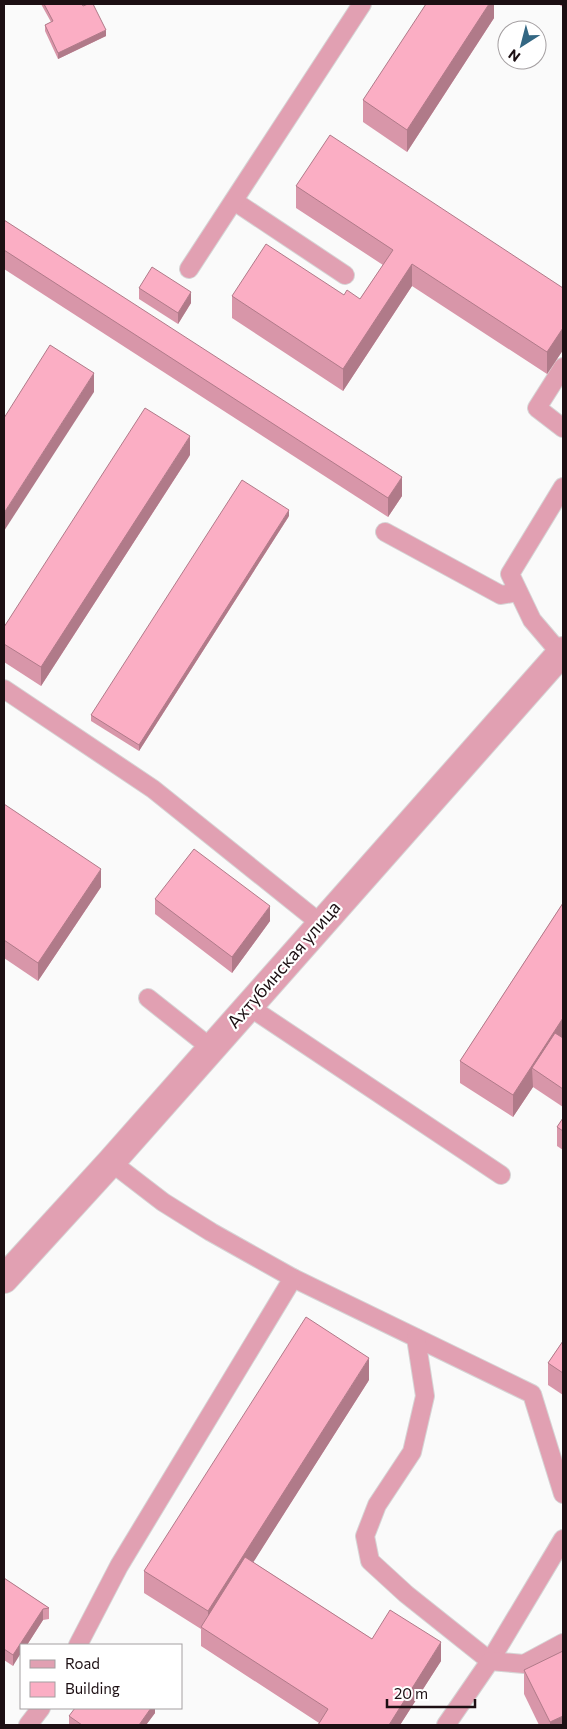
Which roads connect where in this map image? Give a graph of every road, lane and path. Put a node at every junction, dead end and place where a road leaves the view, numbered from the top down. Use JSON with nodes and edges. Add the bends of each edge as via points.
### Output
{"nodes":[{"id":1,"x":362,"y":4,"type":"edge"},
{"id":2,"x":234,"y":201,"type":"junction"},
{"id":3,"x":189,"y":269,"type":"dead end"},
{"id":4,"x":345,"y":276,"type":"dead end"},
{"id":5,"x":563,"y":367,"type":"edge"},
{"id":6,"x":563,"y":428,"type":"edge"},
{"id":7,"x":563,"y":487,"type":"edge"},
{"id":8,"x":386,"y":532,"type":"dead end"},
{"id":9,"x":518,"y":592,"type":"junction"},
{"id":10,"x":562,"y":652,"type":"edge"},
{"id":11,"x":4,"y":690,"type":"edge"},
{"id":12,"x":320,"y":923,"type":"junction"},
{"id":13,"x":148,"y":998,"type":"dead end"},
{"id":14,"x":248,"y":1006,"type":"junction"},
{"id":15,"x":211,"y":1048,"type":"junction"},
{"id":16,"x":111,"y":1162,"type":"junction"},
{"id":17,"x":501,"y":1176,"type":"dead end"},
{"id":18,"x":293,"y":1278,"type":"junction"},
{"id":19,"x":4,"y":1279,"type":"edge"},
{"id":20,"x":416,"y":1338,"type":"junction"},
{"id":21,"x":563,"y":1494,"type":"edge"},
{"id":22,"x":563,"y":1539,"type":"edge"},
{"id":23,"x":563,"y":1643,"type":"edge"},
{"id":24,"x":79,"y":1644,"type":"edge"},
{"id":25,"x":490,"y":1661,"type":"junction"},
{"id":26,"x":40,"y":1709,"type":"edge"},
{"id":27,"x":28,"y":1725,"type":"edge"},
{"id":28,"x":446,"y":1725,"type":"edge"}],
"edges":[{"from":1,"to":2,"type":"lane"},
{"from":2,"to":3,"type":"lane"},
{"from":2,"to":4,"type":"lane"},
{"from":5,"to":6,"type":"lane","via":[[537,408]]},
{"from":7,"to":9,"type":"lane","via":[[510,574]]},
{"from":8,"to":9,"type":"lane","via":[[501,594]]},
{"from":9,"to":10,"type":"lane","via":[[532,620]]},
{"from":10,"to":12,"type":"street","name":"Ахтубинская улица"},
{"from":11,"to":12,"type":"lane","via":[[154,789]]},
{"from":12,"to":14,"type":"street","name":"Ахтубинская улица"},
{"from":13,"to":15,"type":"lane"},
{"from":14,"to":15,"type":"street","name":"Ахтубинская улица"},
{"from":14,"to":17,"type":"lane"},
{"from":15,"to":16,"type":"street","name":"Ахтубинская улица"},
{"from":16,"to":18,"type":"lane","via":[[163,1202]]},
{"from":16,"to":19,"type":"street","name":"Ахтубинская улица"},
{"from":18,"to":20,"type":"lane"},
{"from":18,"to":24,"type":"lane","via":[[119,1566]]},
{"from":20,"to":21,"type":"lane","via":[[532,1394]]},
{"from":20,"to":25,"type":"lane","via":[[425,1396],[412,1452],[377,1505],[365,1536],[370,1561]]},
{"from":22,"to":25,"type":"lane"},
{"from":23,"to":25,"type":"lane","via":[[524,1664]]},
{"from":25,"to":28,"type":"lane"},
{"from":26,"to":27,"type":"lane"}]}
